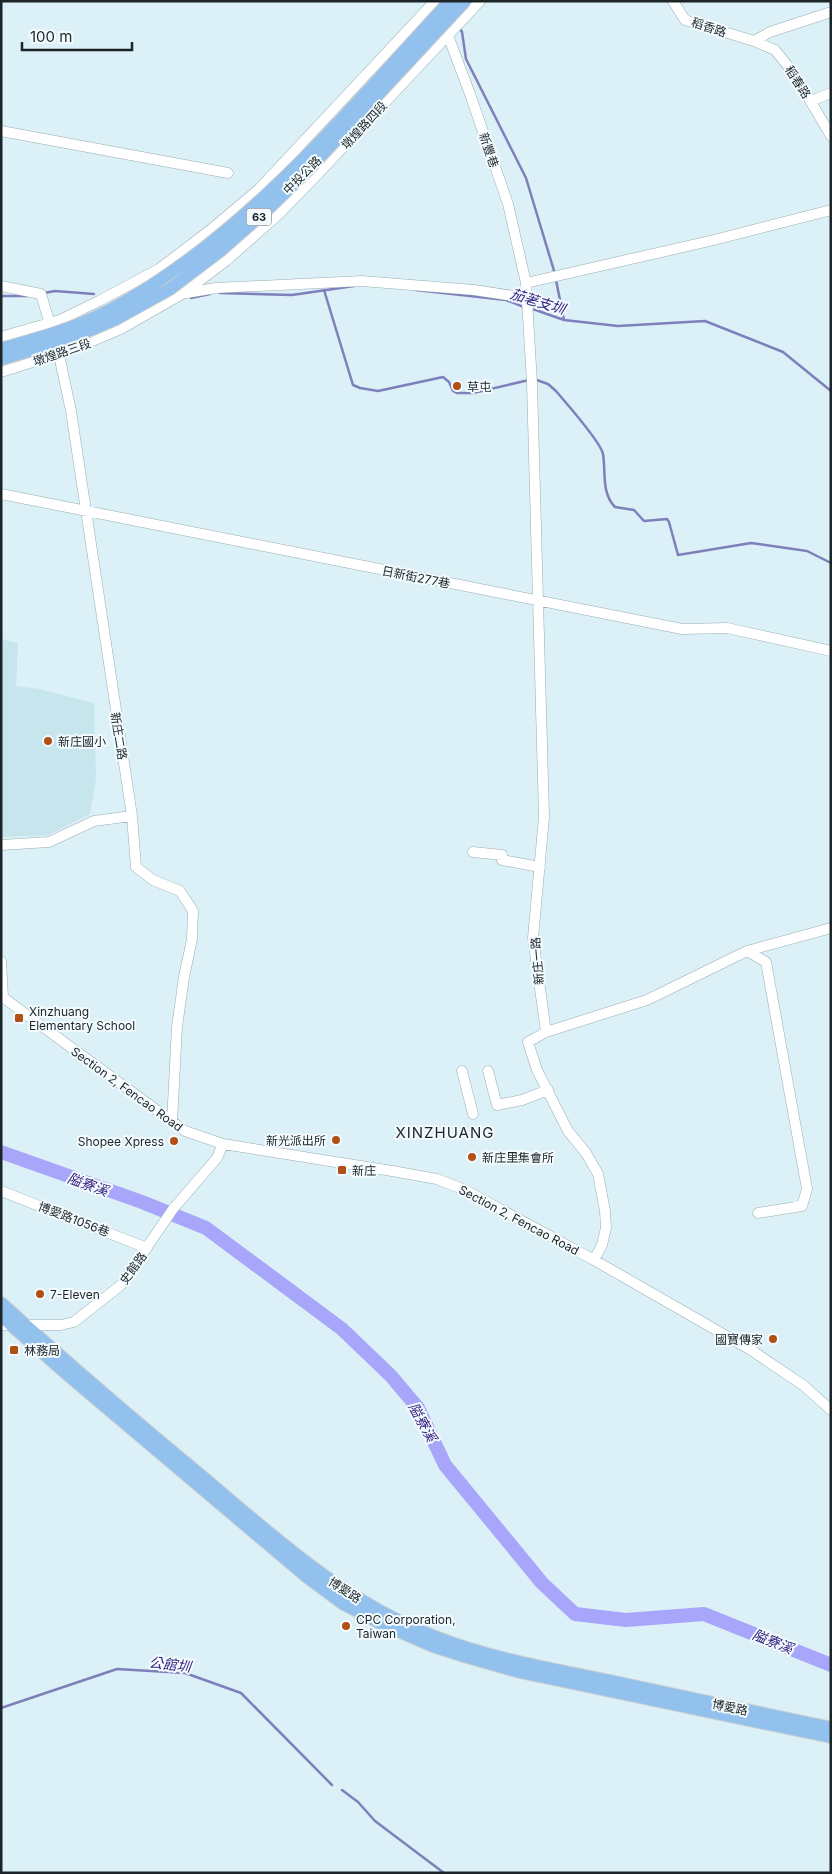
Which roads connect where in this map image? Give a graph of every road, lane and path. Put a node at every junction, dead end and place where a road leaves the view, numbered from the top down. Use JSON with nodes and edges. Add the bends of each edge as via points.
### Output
{"nodes":[{"id":1,"x":435,"y":1,"type":"edge"},
{"id":2,"x":450,"y":1,"type":"edge"},
{"id":3,"x":465,"y":1,"type":"edge"},
{"id":4,"x":480,"y":1,"type":"edge"},
{"id":5,"x":673,"y":1,"type":"edge"},
{"id":6,"x":831,"y":12,"type":"edge"},
{"id":7,"x":447,"y":37,"type":"junction"},
{"id":8,"x":754,"y":41,"type":"junction"},
{"id":9,"x":831,"y":93,"type":"edge"},
{"id":10,"x":811,"y":101,"type":"junction"},
{"id":11,"x":1,"y":131,"type":"edge"},
{"id":12,"x":831,"y":136,"type":"edge"},
{"id":13,"x":228,"y":173,"type":"dead end"},
{"id":14,"x":831,"y":210,"type":"edge"},
{"id":15,"x":526,"y":283,"type":"junction"},
{"id":16,"x":1,"y":286,"type":"edge"},
{"id":17,"x":182,"y":294,"type":"junction"},
{"id":18,"x":110,"y":295,"type":"junction"},
{"id":19,"x":528,"y":304,"type":"junction"},
{"id":20,"x":49,"y":323,"type":"junction"},
{"id":21,"x":121,"y":329,"type":"joint"},
{"id":22,"x":1,"y":337,"type":"edge"},
{"id":23,"x":1,"y":349,"type":"edge"},
{"id":24,"x":59,"y":354,"type":"junction"},
{"id":25,"x":1,"y":359,"type":"edge"},
{"id":26,"x":1,"y":372,"type":"edge"},
{"id":27,"x":1,"y":494,"type":"edge"},
{"id":28,"x":86,"y":512,"type":"junction"},
{"id":29,"x":538,"y":600,"type":"junction"},
{"id":30,"x":831,"y":651,"type":"edge"},
{"id":31,"x":132,"y":816,"type":"junction"},
{"id":32,"x":1,"y":845,"type":"edge"},
{"id":33,"x":474,"y":852,"type":"dead end"},
{"id":34,"x":540,"y":867,"type":"junction"},
{"id":35,"x":831,"y":928,"type":"edge"},
{"id":36,"x":747,"y":952,"type":"junction"},
{"id":37,"x":1,"y":961,"type":"edge"},
{"id":38,"x":2,"y":997,"type":"edge"},
{"id":39,"x":546,"y":1032,"type":"junction"},
{"id":40,"x":462,"y":1070,"type":"dead end"},
{"id":41,"x":488,"y":1071,"type":"dead end"},
{"id":42,"x":548,"y":1090,"type":"junction"},
{"id":43,"x":473,"y":1114,"type":"dead end"},
{"id":44,"x":172,"y":1122,"type":"junction"},
{"id":45,"x":223,"y":1144,"type":"junction"},
{"id":46,"x":1,"y":1191,"type":"edge"},
{"id":47,"x":758,"y":1213,"type":"dead end"},
{"id":48,"x":149,"y":1245,"type":"junction"},
{"id":49,"x":594,"y":1260,"type":"junction"},
{"id":50,"x":1,"y":1303,"type":"edge"},
{"id":51,"x":4,"y":1321,"type":"edge"},
{"id":52,"x":26,"y":1326,"type":"junction"},
{"id":53,"x":831,"y":1410,"type":"edge"},
{"id":54,"x":345,"y":1598,"type":"junction"},
{"id":55,"x":380,"y":1617,"type":"junction"},
{"id":56,"x":831,"y":1728,"type":"edge"},
{"id":57,"x":831,"y":1738,"type":"edge"}],
"edges":[{"from":1,"to":7,"type":"street","name":"新豐巷"},
{"from":1,"to":18,"type":"street","via":[[259,189],[159,269]]},
{"from":2,"to":23,"type":"main road","name":"中投公路","number":"63","bridge":true,"via":[[301,162],[204,248],[161,281],[110,310],[64,331]]},
{"from":3,"to":25,"type":"main road","name":"中投公路","number":"63","bridge":true,"via":[[309,169],[220,251],[170,289],[116,318],[67,340]]},
{"from":4,"to":7,"type":"street","name":"墩煌路四段"},
{"from":5,"to":8,"type":"street","name":"稻香路","via":[[685,20]]},
{"from":6,"to":8,"type":"street","via":[[770,32]]},
{"from":7,"to":15,"type":"street","name":"新豐巷","via":[[508,204]]},
{"from":7,"to":17,"type":"street","name":"墩煌路四段","via":[[279,214]]},
{"from":8,"to":10,"type":"street","name":"稻春路","via":[[782,57]]},
{"from":9,"to":10,"type":"street"},
{"from":10,"to":12,"type":"street","name":"稻春路"},
{"from":11,"to":13,"type":"street"},
{"from":14,"to":15,"type":"street"},
{"from":15,"to":19,"type":"street","name":"新豐巷"},
{"from":16,"to":20,"type":"street","name":"新庄二路","via":[[41,294]]},
{"from":17,"to":18,"type":"street","via":[[164,297]]},
{"from":17,"to":19,"type":"street","via":[[216,288],[362,281],[474,290]]},
{"from":17,"to":21,"type":"street","name":"墩煌路四段"},
{"from":18,"to":20,"type":"street"},
{"from":19,"to":29,"type":"street","name":"新豐巷"},
{"from":20,"to":22,"type":"street"},
{"from":20,"to":24,"type":"street","name":"新庄二路"},
{"from":21,"to":24,"type":"street","name":"墩煌路三段"},
{"from":24,"to":26,"type":"street","name":"墩煌路三段"},
{"from":24,"to":28,"type":"street","name":"新庄二路"},
{"from":27,"to":28,"type":"street","name":"日新街277巷"},
{"from":28,"to":29,"type":"street","name":"日新街277巷"},
{"from":28,"to":31,"type":"street","name":"新庄二路"},
{"from":29,"to":30,"type":"street","name":"日新街277巷","via":[[682,629],[727,628]]},
{"from":29,"to":34,"type":"street","name":"新庄一路","via":[[544,817]]},
{"from":31,"to":32,"type":"street","via":[[94,821],[49,842]]},
{"from":31,"to":44,"type":"street","name":"新庄二路","via":[[136,867],[153,880],[180,891],[193,911],[192,939],[177,1028]]},
{"from":33,"to":34,"type":"street","via":[[502,855],[502,860]]},
{"from":34,"to":39,"type":"street","name":"新庄一路","via":[[533,938]]},
{"from":35,"to":36,"type":"street"},
{"from":36,"to":39,"type":"street","via":[[647,1000]]},
{"from":36,"to":47,"type":"street","via":[[766,962],[807,1189],[802,1206]]},
{"from":37,"to":38,"type":"street"},
{"from":38,"to":44,"type":"street","name":"Section 2, Fencao Road"},
{"from":39,"to":42,"type":"street","via":[[528,1042]]},
{"from":40,"to":43,"type":"street"},
{"from":41,"to":42,"type":"street","via":[[496,1105]]},
{"from":42,"to":49,"type":"street","via":[[568,1131],[598,1174],[606,1228]]},
{"from":44,"to":45,"type":"street","name":"Section 2, Fencao Road","via":[[185,1132]]},
{"from":45,"to":48,"type":"street","name":"史館路","via":[[217,1158],[173,1209]]},
{"from":45,"to":49,"type":"street","name":"Section 2, Fencao Road","via":[[437,1179],[465,1190]]},
{"from":46,"to":48,"type":"street","name":"博愛路1056巷"},
{"from":48,"to":52,"type":"street","name":"史館路","via":[[121,1285],[74,1322]]},
{"from":49,"to":53,"type":"street","name":"Section 2, Fencao Road","via":[[752,1350],[803,1384]]},
{"from":50,"to":52,"type":"main road","name":"博愛路"},
{"from":51,"to":52,"type":"street","name":"史館路"},
{"from":51,"to":54,"type":"main road","name":"博愛路","via":[[282,1557]]},
{"from":52,"to":54,"type":"main road","name":"博愛路"},
{"from":54,"to":55,"type":"main road","name":"博愛路"},
{"from":55,"to":56,"type":"main road","name":"博愛路","via":[[466,1648],[526,1664]]},
{"from":55,"to":57,"type":"main road","name":"博愛路","via":[[433,1646],[520,1672]]}]}
